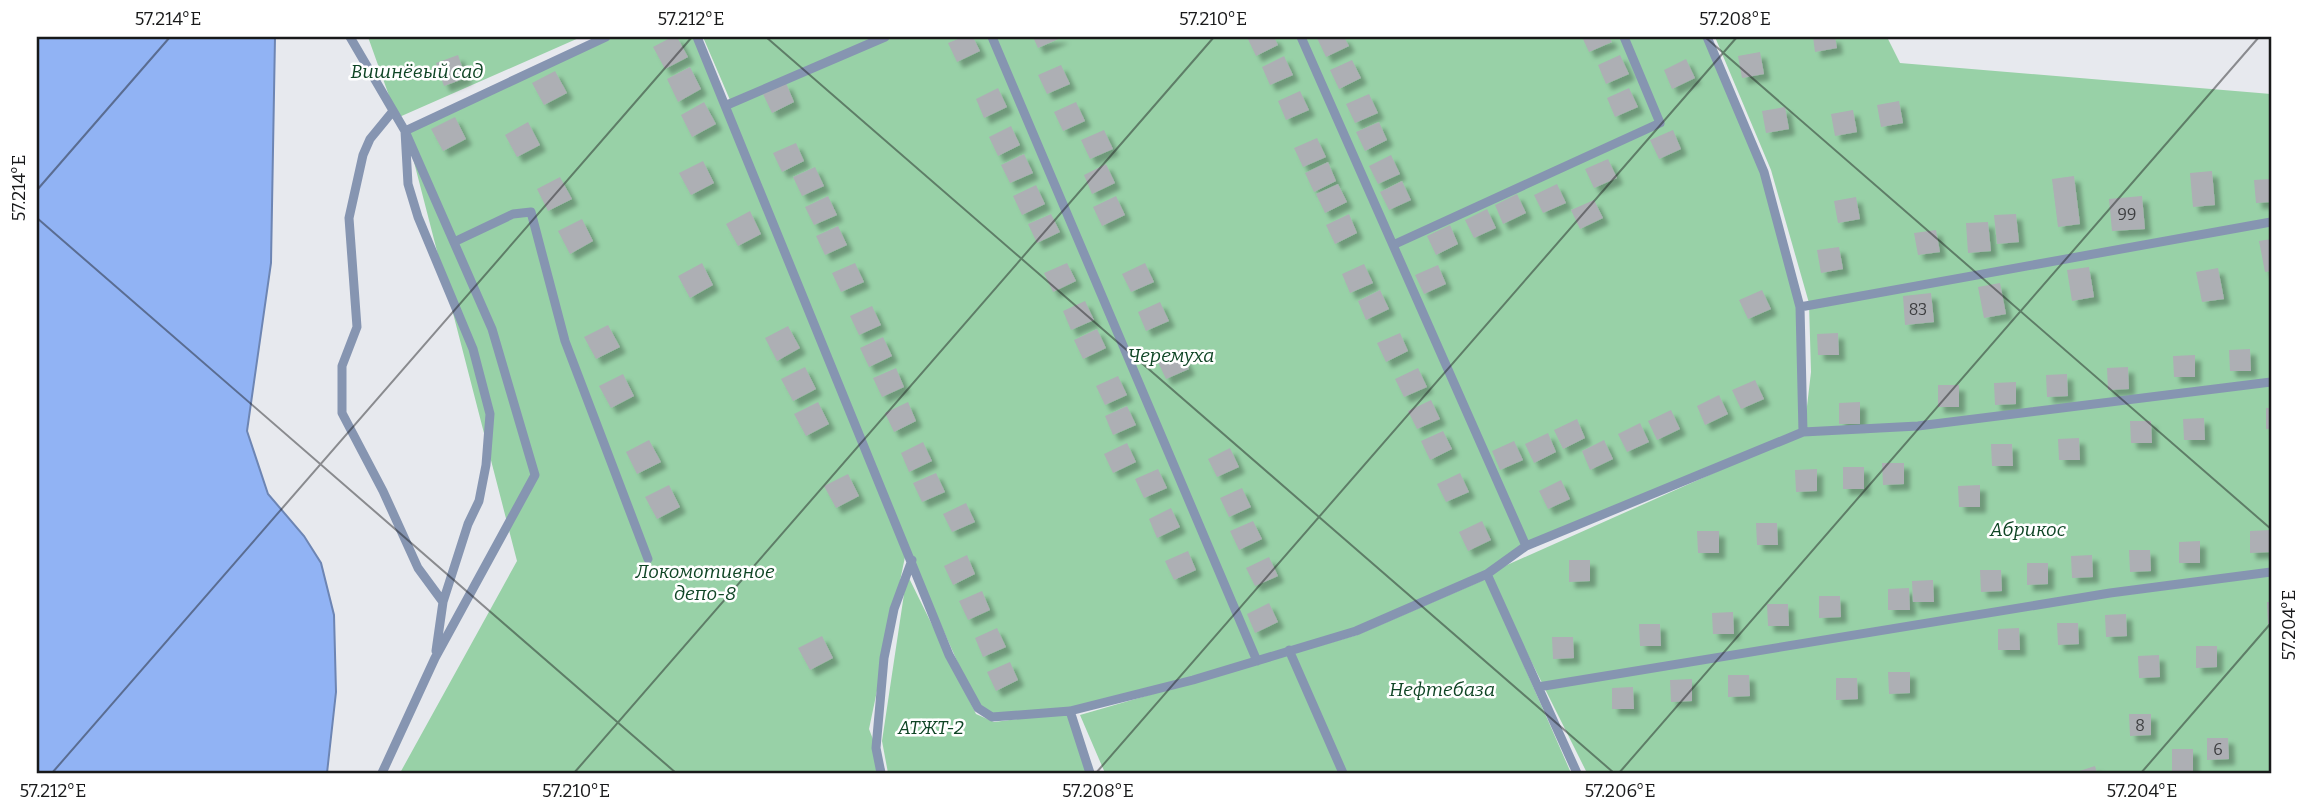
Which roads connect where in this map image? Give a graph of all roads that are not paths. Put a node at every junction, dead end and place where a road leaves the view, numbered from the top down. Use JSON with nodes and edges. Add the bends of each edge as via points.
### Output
{"nodes":[{"id":1,"x":350,"y":37,"type":"edge"},
{"id":2,"x":606,"y":37,"type":"edge"},
{"id":3,"x":697,"y":37,"type":"edge"},
{"id":4,"x":885,"y":37,"type":"edge"},
{"id":5,"x":992,"y":37,"type":"edge"},
{"id":6,"x":1301,"y":37,"type":"edge"},
{"id":7,"x":1624,"y":37,"type":"edge"},
{"id":8,"x":1707,"y":37,"type":"edge"},
{"id":9,"x":727,"y":105,"type":"junction"},
{"id":10,"x":393,"y":111,"type":"junction"},
{"id":11,"x":405,"y":131,"type":"junction"},
{"id":12,"x":2271,"y":222,"type":"edge"},
{"id":13,"x":454,"y":242,"type":"junction"},
{"id":14,"x":1393,"y":245,"type":"junction"},
{"id":15,"x":1800,"y":307,"type":"junction"},
{"id":16,"x":2271,"y":382,"type":"edge"},
{"id":17,"x":1803,"y":432,"type":"junction"},
{"id":18,"x":1526,"y":546,"type":"junction"},
{"id":19,"x":648,"y":558,"type":"dead end"},
{"id":20,"x":912,"y":560,"type":"junction"},
{"id":21,"x":2271,"y":572,"type":"edge"},
{"id":22,"x":1487,"y":574,"type":"junction"},
{"id":23,"x":443,"y":602,"type":"junction"},
{"id":24,"x":1289,"y":650,"type":"junction"},
{"id":25,"x":435,"y":658,"type":"junction"},
{"id":26,"x":1257,"y":661,"type":"junction"},
{"id":27,"x":1538,"y":687,"type":"junction"},
{"id":28,"x":1070,"y":711,"type":"junction"},
{"id":29,"x":382,"y":773,"type":"edge"},
{"id":30,"x":881,"y":773,"type":"edge"},
{"id":31,"x":1090,"y":773,"type":"edge"},
{"id":32,"x":1343,"y":773,"type":"edge"},
{"id":33,"x":1577,"y":773,"type":"edge"}],
"edges":[{"from":1,"to":10,"type":"lane"},
{"from":2,"to":11,"type":"lane"},
{"from":3,"to":9,"type":"lane"},
{"from":4,"to":9,"type":"lane"},
{"from":5,"to":26,"type":"lane"},
{"from":6,"to":14,"type":"lane"},
{"from":7,"to":14,"type":"lane","via":[[1660,123]]},
{"from":8,"to":15,"type":"lane","via":[[1763,172]]},
{"from":9,"to":20,"type":"lane"},
{"from":10,"to":11,"type":"lane"},
{"from":10,"to":23,"type":"lane","via":[[363,155],[349,218],[357,327],[342,366],[342,412],[418,568]]},
{"from":11,"to":13,"type":"lane"},
{"from":11,"to":23,"type":"lane","via":[[408,184],[473,349],[490,414],[479,501]]},
{"from":12,"to":15,"type":"lane"},
{"from":13,"to":19,"type":"lane","via":[[513,214],[531,212],[565,341]]},
{"from":13,"to":25,"type":"lane","via":[[492,329],[535,475]]},
{"from":14,"to":18,"type":"lane"},
{"from":15,"to":17,"type":"lane"},
{"from":16,"to":17,"type":"lane","via":[[1918,426]]},
{"from":17,"to":18,"type":"lane"},
{"from":18,"to":22,"type":"lane"},
{"from":20,"to":28,"type":"lane","via":[[950,654],[978,708],[992,717]]},
{"from":20,"to":30,"type":"lane","via":[[894,609],[884,658],[876,748]]},
{"from":21,"to":27,"type":"lane","via":[[2096,595]]},
{"from":22,"to":24,"type":"lane","via":[[1356,631]]},
{"from":22,"to":27,"type":"lane"},
{"from":23,"to":25,"type":"lane"},
{"from":24,"to":26,"type":"lane"},
{"from":24,"to":32,"type":"lane"},
{"from":25,"to":29,"type":"lane"},
{"from":26,"to":28,"type":"lane"},
{"from":27,"to":33,"type":"lane"},
{"from":28,"to":31,"type":"lane"}]}
